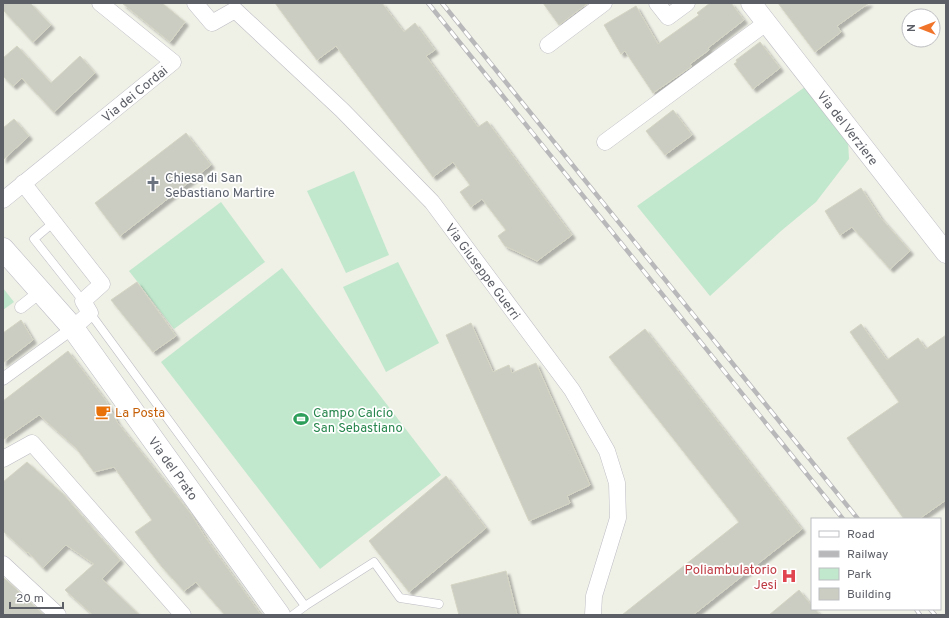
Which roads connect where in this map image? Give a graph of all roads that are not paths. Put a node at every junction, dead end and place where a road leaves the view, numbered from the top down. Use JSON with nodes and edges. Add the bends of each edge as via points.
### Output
{"nodes":[{"id":1,"x":100,"y":3,"type":"edge"},
{"id":2,"x":195,"y":3,"type":"edge"},
{"id":3,"x":604,"y":3,"type":"edge"},
{"id":4,"x":657,"y":3,"type":"edge"},
{"id":5,"x":687,"y":3,"type":"edge"},
{"id":6,"x":751,"y":3,"type":"edge"},
{"id":7,"x":766,"y":23,"type":"junction"},
{"id":8,"x":548,"y":44,"type":"dead end"},
{"id":9,"x":605,"y":142,"type":"dead end"},
{"id":10,"x":24,"y":183,"type":"junction"},
{"id":11,"x":3,"y":200,"type":"edge"},
{"id":12,"x":54,"y":222,"type":"junction"},
{"id":13,"x":3,"y":249,"type":"edge"},
{"id":14,"x":946,"y":253,"type":"edge"},
{"id":15,"x":40,"y":292,"type":"junction"},
{"id":16,"x":21,"y":307,"type":"dead end"},
{"id":17,"x":86,"y":307,"type":"junction"},
{"id":18,"x":73,"y":328,"type":"junction"},
{"id":19,"x":3,"y":379,"type":"edge"},
{"id":20,"x":3,"y":459,"type":"edge"},
{"id":21,"x":3,"y":564,"type":"edge"},
{"id":22,"x":439,"y":604,"type":"dead end"},
{"id":23,"x":305,"y":606,"type":"junction"},
{"id":24,"x":58,"y":615,"type":"edge"},
{"id":25,"x":183,"y":615,"type":"edge"},
{"id":26,"x":279,"y":615,"type":"edge"},
{"id":27,"x":293,"y":615,"type":"edge"},
{"id":28,"x":593,"y":615,"type":"edge"}],
"edges":[{"from":1,"to":10,"type":"street","name":"Via dei Cordai","via":[[172,62]]},
{"from":2,"to":28,"type":"street","name":"Via Giuseppe Guerri","via":[[212,24],[235,10],[342,110],[432,202],[572,390],[607,451],[618,483],[618,518],[594,596]]},
{"from":3,"to":8,"type":"street"},
{"from":4,"to":5,"type":"street","via":[[668,17]]},
{"from":6,"to":7,"type":"street","name":"Via del Verziere"},
{"from":7,"to":9,"type":"street"},
{"from":7,"to":14,"type":"street","name":"Via del Verziere"},
{"from":10,"to":11,"type":"street"},
{"from":10,"to":12,"type":"street"},
{"from":12,"to":17,"type":"street","via":[[102,284]]},
{"from":12,"to":17,"type":"lane","via":[[34,239]]},
{"from":13,"to":15,"type":"main road","name":"Via del Prato"},
{"from":15,"to":16,"type":"street"},
{"from":15,"to":18,"type":"main road","name":"Via del Prato"},
{"from":17,"to":18,"type":"street"},
{"from":17,"to":23,"type":"lane"},
{"from":18,"to":19,"type":"street"},
{"from":18,"to":26,"type":"main road","name":"Via del Prato"},
{"from":20,"to":25,"type":"street","via":[[32,443]]},
{"from":21,"to":24,"type":"street"},
{"from":22,"to":23,"type":"lane","via":[[400,598],[374,562]]},
{"from":23,"to":27,"type":"lane"}]}
